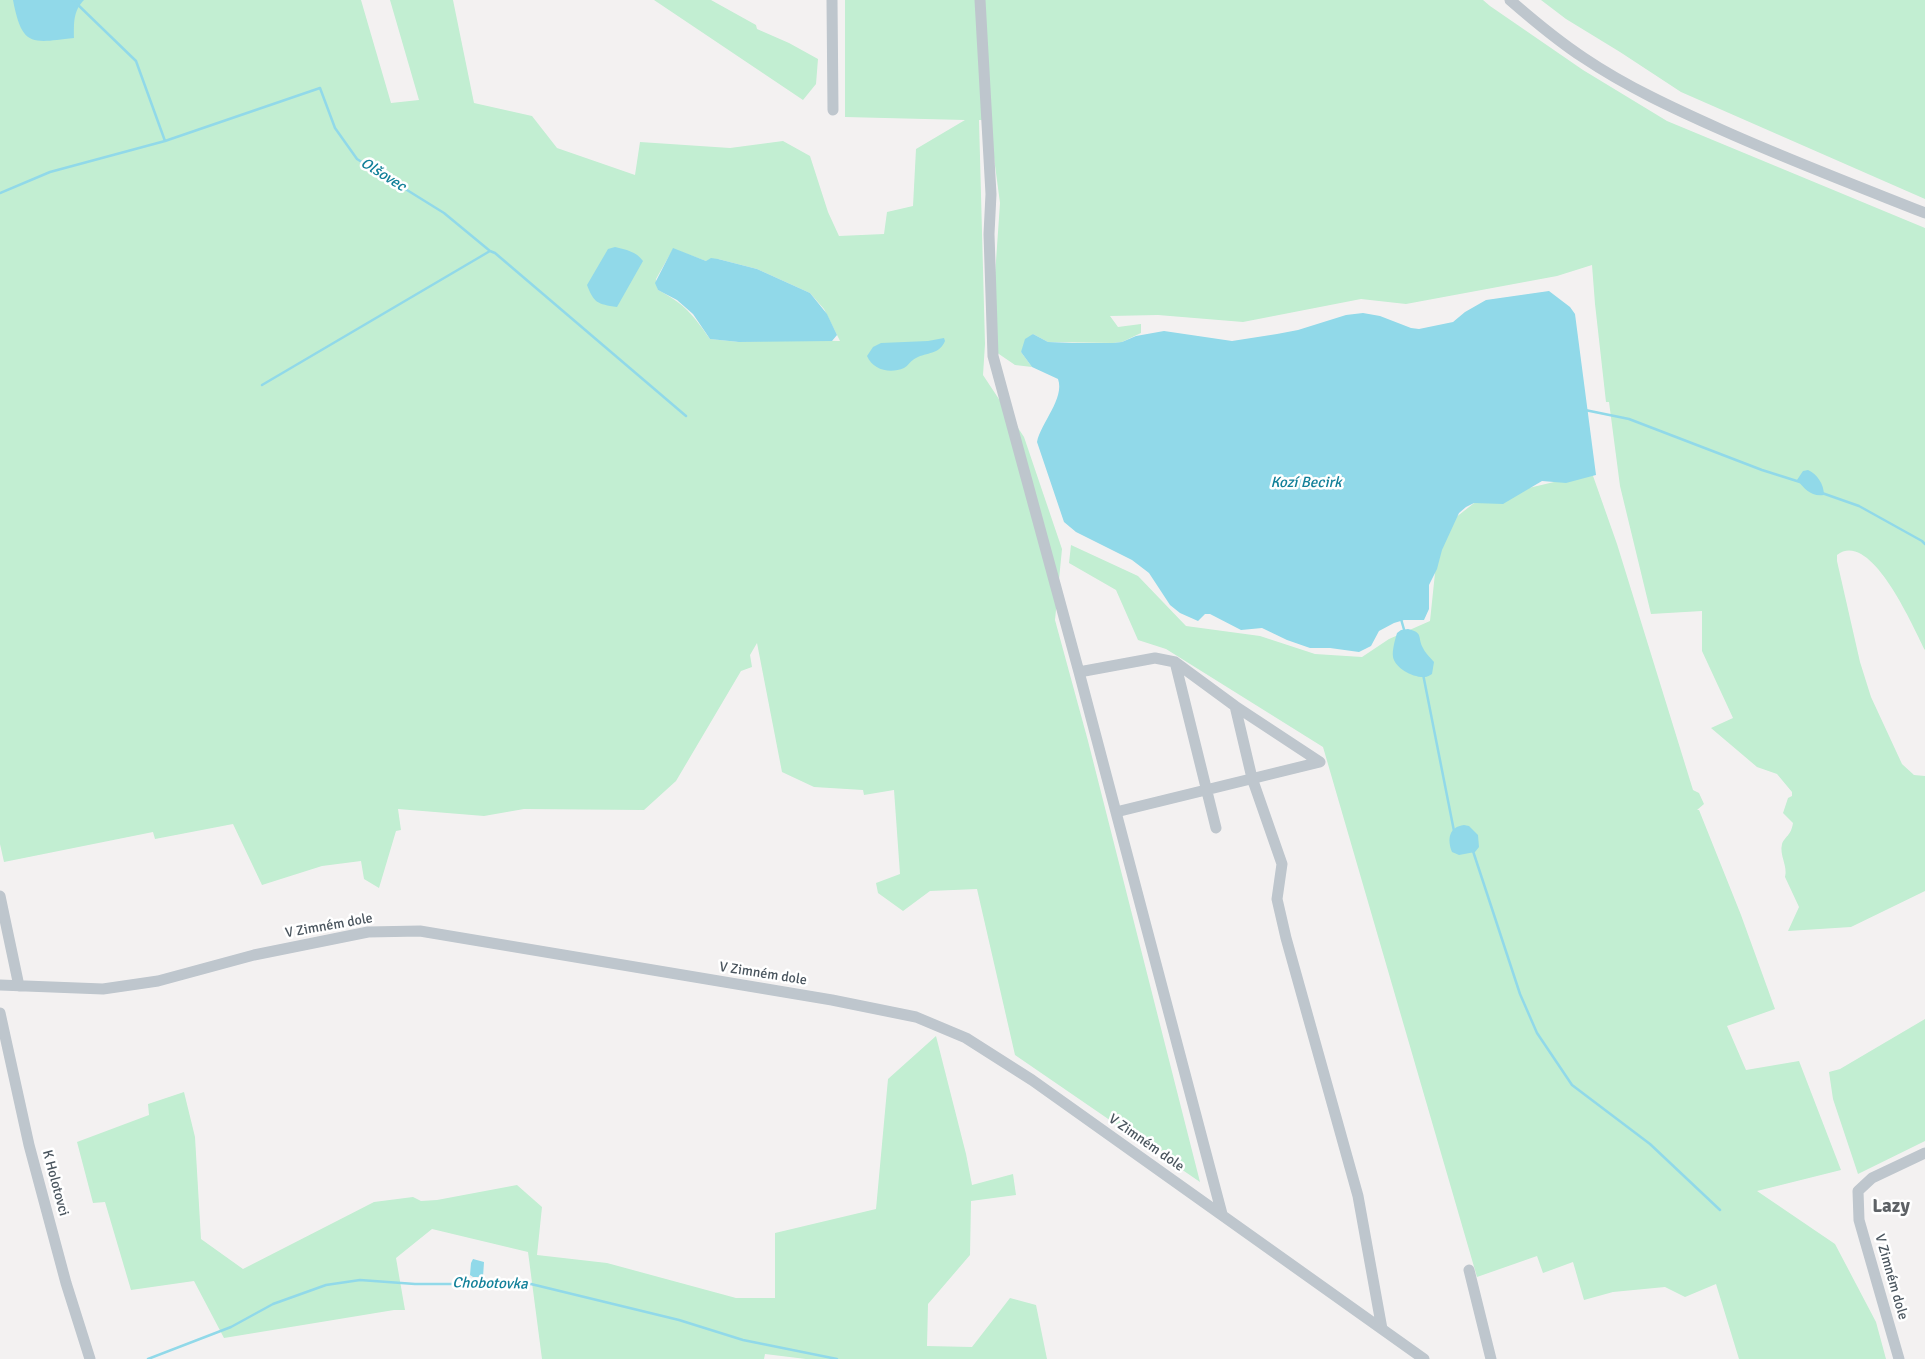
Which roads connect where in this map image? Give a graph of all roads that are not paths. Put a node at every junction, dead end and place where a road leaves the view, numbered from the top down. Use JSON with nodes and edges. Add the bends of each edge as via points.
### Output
{"nodes":[{"id":1,"x":832,"y":0,"type":"edge"},
{"id":2,"x":980,"y":0,"type":"edge"},
{"id":3,"x":1510,"y":0,"type":"edge"},
{"id":4,"x":833,"y":110,"type":"dead end"},
{"id":5,"x":1925,"y":213,"type":"edge"},
{"id":6,"x":1175,"y":662,"type":"junction"},
{"id":7,"x":1079,"y":672,"type":"junction"},
{"id":8,"x":1236,"y":706,"type":"junction"},
{"id":9,"x":1252,"y":778,"type":"junction"},
{"id":10,"x":1207,"y":789,"type":"junction"},
{"id":11,"x":1116,"y":812,"type":"junction"},
{"id":12,"x":1216,"y":828,"type":"dead end"},
{"id":13,"x":0,"y":896,"type":"edge"},
{"id":14,"x":0,"y":985,"type":"edge"},
{"id":15,"x":19,"y":986,"type":"junction"},
{"id":16,"x":0,"y":1012,"type":"edge"},
{"id":17,"x":1925,"y":1153,"type":"edge"},
{"id":18,"x":1222,"y":1214,"type":"junction"},
{"id":19,"x":1469,"y":1270,"type":"dead end"},
{"id":20,"x":1382,"y":1329,"type":"junction"},
{"id":21,"x":90,"y":1359,"type":"edge"},
{"id":22,"x":1424,"y":1359,"type":"edge"},
{"id":23,"x":1491,"y":1359,"type":"edge"},
{"id":24,"x":1899,"y":1359,"type":"edge"}],
"edges":[{"from":1,"to":4,"type":"street"},
{"from":2,"to":7,"type":"street","via":[[992,194],[989,234],[993,356]]},
{"from":3,"to":5,"type":"street","via":[[1584,58],[1628,85],[1753,144]]},
{"from":6,"to":7,"type":"street","via":[[1155,658]]},
{"from":6,"to":8,"type":"street"},
{"from":6,"to":10,"type":"street"},
{"from":7,"to":11,"type":"street"},
{"from":8,"to":9,"type":"street"},
{"from":8,"to":9,"type":"street","via":[[1320,762]]},
{"from":9,"to":10,"type":"street"},
{"from":9,"to":20,"type":"street","via":[[1282,864],[1277,899],[1358,1196]]},
{"from":10,"to":11,"type":"street"},
{"from":10,"to":12,"type":"street"},
{"from":11,"to":18,"type":"street"},
{"from":13,"to":15,"type":"street"},
{"from":14,"to":15,"type":"street","name":"V Zimném dole"},
{"from":15,"to":18,"type":"street","name":"V Zimném dole","via":[[103,989],[158,981],[254,955],[368,932],[420,931],[832,1000],[916,1017],[966,1038],[1032,1080]]},
{"from":16,"to":21,"type":"street","name":"K Holotovci","via":[[29,1145]]},
{"from":17,"to":24,"type":"street","name":"V Zimném dole","via":[[1872,1178],[1858,1191],[1859,1220]]},
{"from":18,"to":20,"type":"street","name":"V Zimném dole"},
{"from":19,"to":23,"type":"street"},
{"from":20,"to":22,"type":"street","name":"V Zimném dole"}]}
